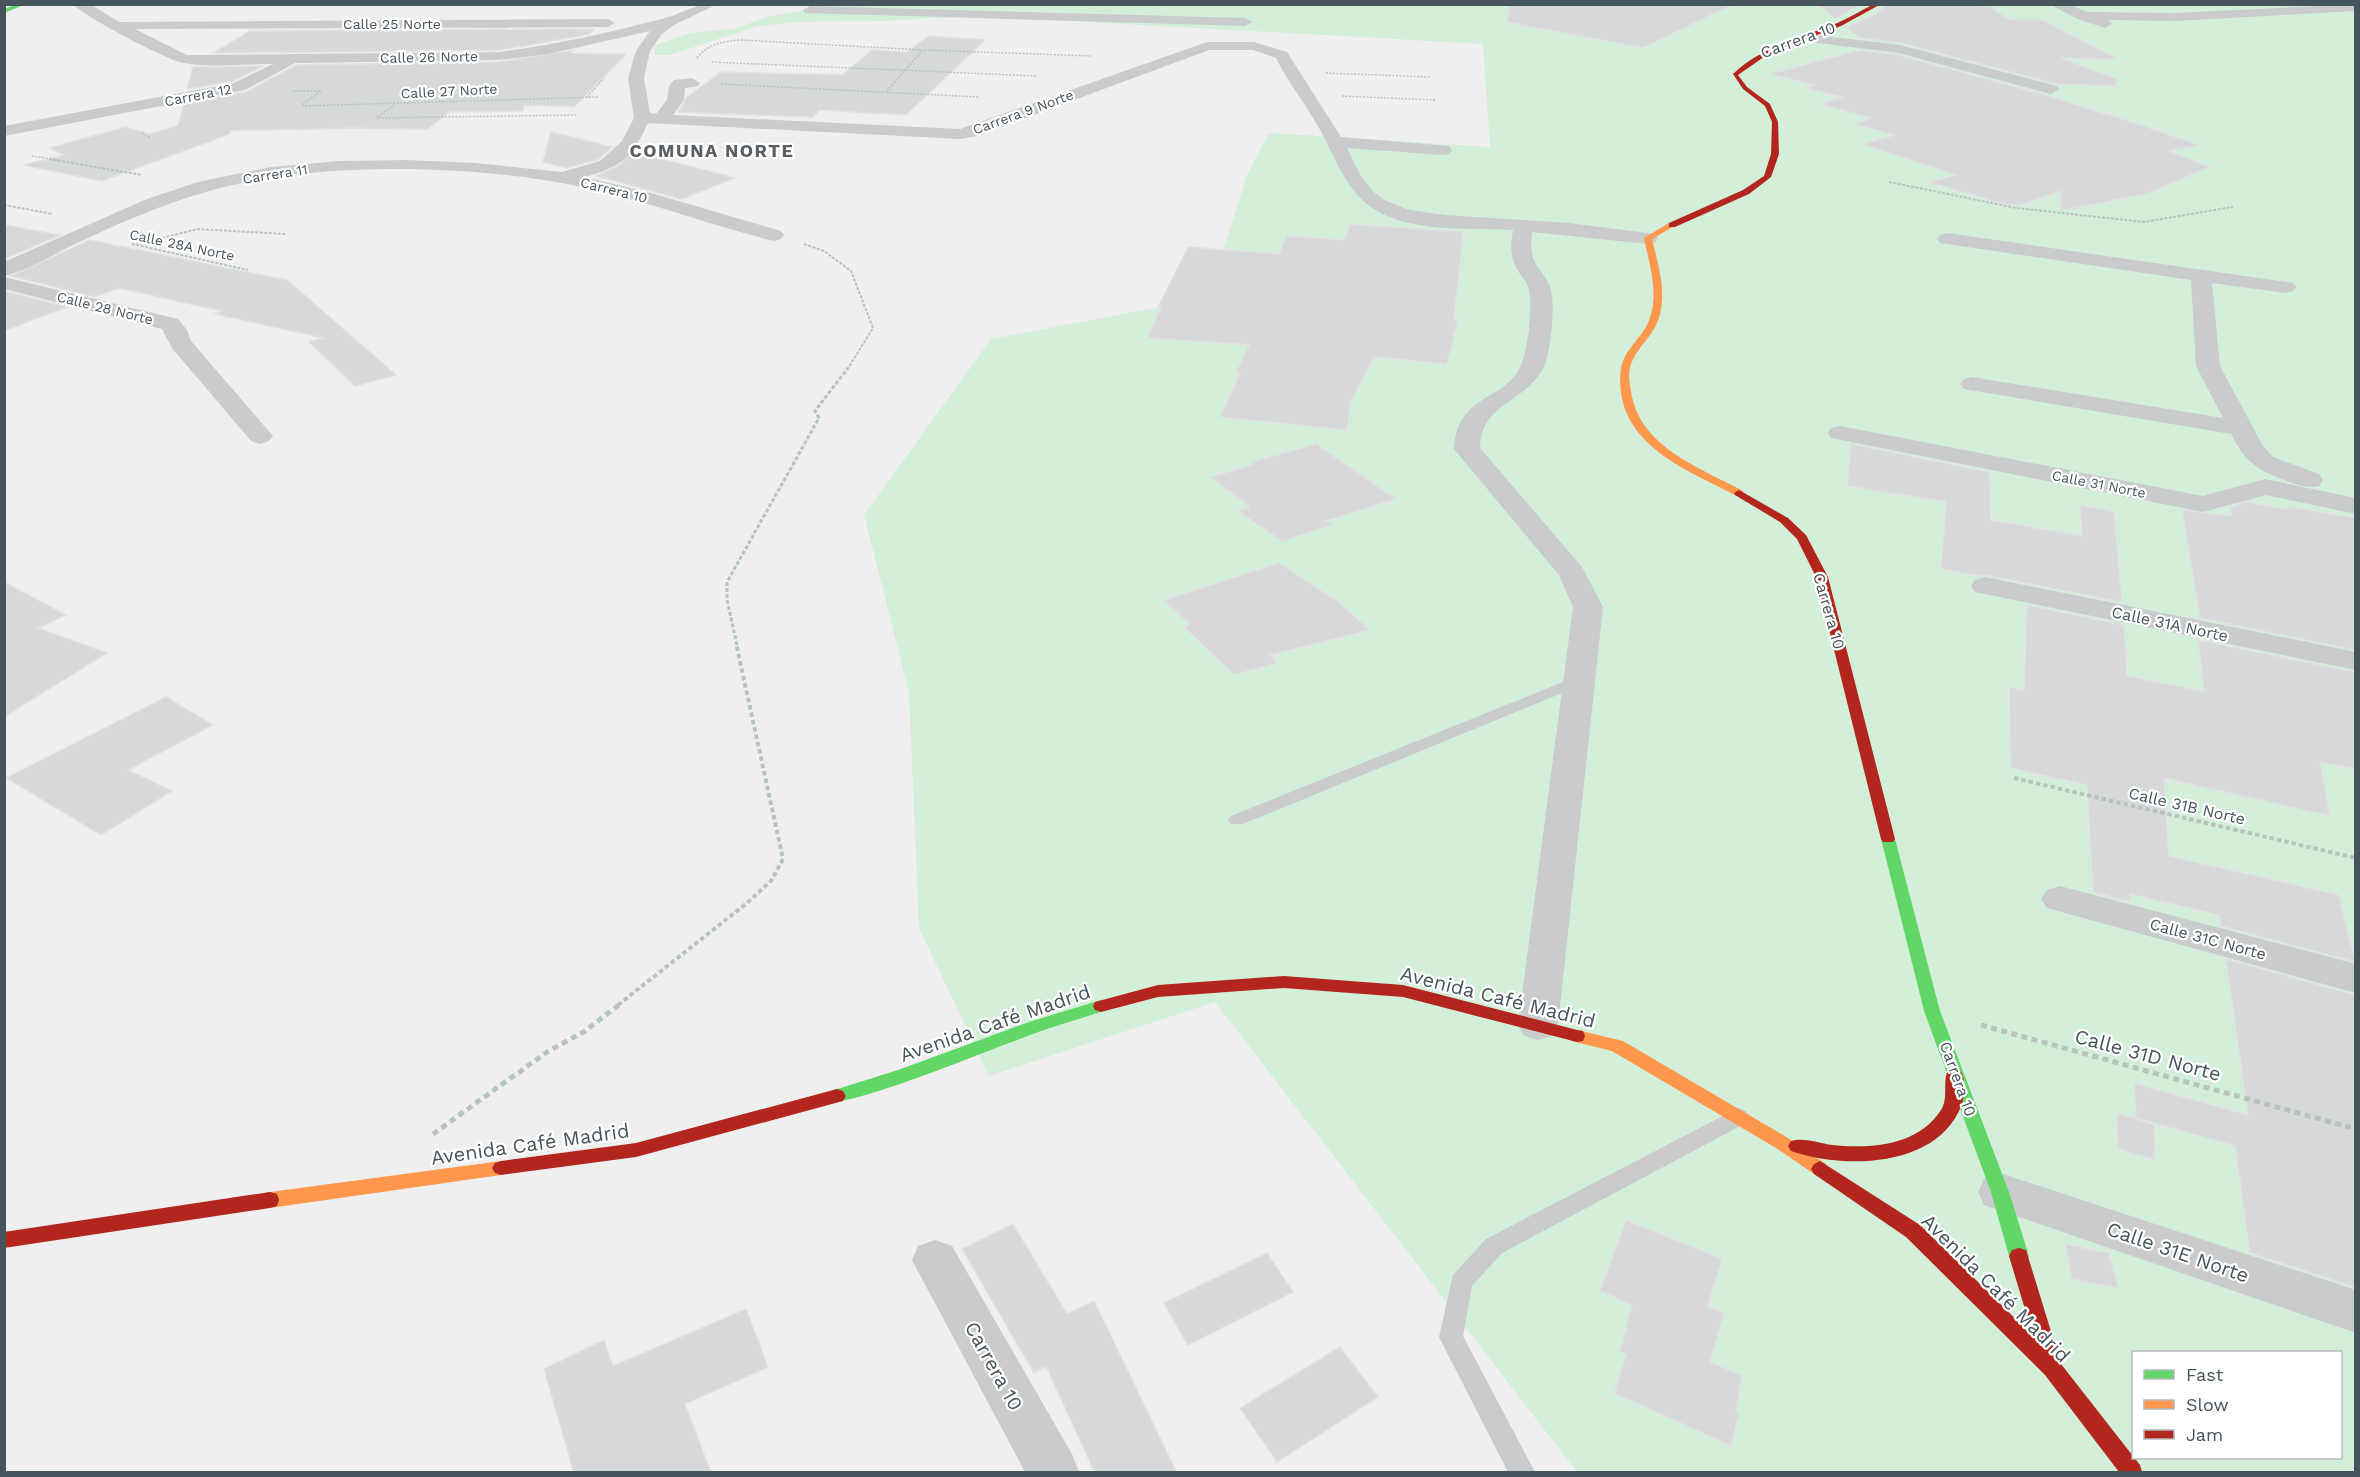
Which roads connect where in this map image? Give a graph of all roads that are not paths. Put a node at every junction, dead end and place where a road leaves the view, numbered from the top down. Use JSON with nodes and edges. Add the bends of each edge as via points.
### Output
{"nodes":[{"id":1,"x":24,"y":4,"type":"edge"},
{"id":2,"x":79,"y":4,"type":"edge"},
{"id":3,"x":712,"y":4,"type":"edge"},
{"id":4,"x":1879,"y":4,"type":"edge"},
{"id":5,"x":2055,"y":4,"type":"edge"},
{"id":6,"x":2355,"y":7,"type":"edge"},
{"id":7,"x":1231,"y":9,"type":"dead end"},
{"id":8,"x":810,"y":10,"type":"dead end"},
{"id":9,"x":4,"y":11,"type":"edge"},
{"id":10,"x":361,"y":11,"type":"dead end"},
{"id":11,"x":2084,"y":16,"type":"junction"},
{"id":12,"x":2175,"y":17,"type":"junction"},
{"id":13,"x":669,"y":22,"type":"junction"},
{"id":14,"x":1245,"y":22,"type":"junction"},
{"id":15,"x":343,"y":24,"type":"junction"},
{"id":16,"x":115,"y":25,"type":"junction"},
{"id":17,"x":2124,"y":32,"type":"dead end"},
{"id":18,"x":2167,"y":32,"type":"dead end"},
{"id":19,"x":1807,"y":38,"type":"junction"},
{"id":20,"x":1177,"y":42,"type":"dead end"},
{"id":21,"x":1207,"y":46,"type":"junction"},
{"id":22,"x":1254,"y":46,"type":"junction"},
{"id":23,"x":293,"y":58,"type":"junction"},
{"id":24,"x":692,"y":82,"type":"road end"},
{"id":25,"x":2051,"y":89,"type":"dead end"},
{"id":26,"x":642,"y":118,"type":"junction"},
{"id":27,"x":661,"y":118,"type":"junction"},
{"id":28,"x":4,"y":131,"type":"edge"},
{"id":29,"x":1334,"y":142,"type":"junction"},
{"id":30,"x":1443,"y":150,"type":"dead end"},
{"id":31,"x":563,"y":177,"type":"junction"},
{"id":32,"x":1523,"y":225,"type":"junction"},
{"id":33,"x":774,"y":235,"type":"road end"},
{"id":34,"x":1648,"y":238,"type":"junction"},
{"id":35,"x":1947,"y":239,"type":"dead end"},
{"id":36,"x":4,"y":270,"type":"edge"},
{"id":37,"x":2201,"y":275,"type":"junction"},
{"id":38,"x":4,"y":283,"type":"edge"},
{"id":39,"x":2286,"y":287,"type":"dead end"},
{"id":40,"x":1971,"y":384,"type":"dead end"},
{"id":41,"x":2241,"y":428,"type":"junction"},
{"id":42,"x":1840,"y":433,"type":"dead end"},
{"id":43,"x":260,"y":436,"type":"dead end"},
{"id":44,"x":2355,"y":492,"type":"edge"},
{"id":45,"x":2355,"y":506,"type":"edge"},
{"id":46,"x":1984,"y":586,"type":"dead end"},
{"id":47,"x":2355,"y":661,"type":"edge"},
{"id":48,"x":1578,"y":681,"type":"junction"},
{"id":49,"x":1237,"y":820,"type":"dead end"},
{"id":50,"x":2060,"y":899,"type":"dead end"},
{"id":51,"x":2355,"y":979,"type":"edge"},
{"id":52,"x":1538,"y":1025,"type":"junction"},
{"id":53,"x":1953,"y":1068,"type":"junction"},
{"id":54,"x":1739,"y":1116,"type":"junction"},
{"id":55,"x":1782,"y":1143,"type":"junction"},
{"id":56,"x":2000,"y":1192,"type":"junction"},
{"id":57,"x":4,"y":1240,"type":"edge"},
{"id":58,"x":935,"y":1260,"type":"dead end"},
{"id":59,"x":2355,"y":1312,"type":"edge"},
{"id":60,"x":2052,"y":1368,"type":"junction"},
{"id":61,"x":1053,"y":1473,"type":"edge"},
{"id":62,"x":1522,"y":1473,"type":"edge"},
{"id":63,"x":2132,"y":1473,"type":"edge"}],
"edges":[{"from":1,"to":9,"type":"street"},
{"from":2,"to":16,"type":"street"},
{"from":3,"to":13,"type":"street"},
{"from":4,"to":19,"type":"street","name":"Carrera 10"},
{"from":5,"to":11,"type":"street"},
{"from":6,"to":12,"type":"street"},
{"from":7,"to":14,"type":"street"},
{"from":8,"to":14,"type":"street"},
{"from":10,"to":15,"type":"street","name":"Carrera 12"},
{"from":11,"to":12,"type":"street"},
{"from":11,"to":17,"type":"street"},
{"from":12,"to":18,"type":"street","via":[[2177,32]]},
{"from":13,"to":15,"type":"street","name":"Calle 25 Norte"},
{"from":13,"to":23,"type":"street","name":"Calle 26 Norte","via":[[525,54]]},
{"from":13,"to":26,"type":"street","via":[[657,32],[640,58],[636,78]]},
{"from":14,"to":22,"type":"street","via":[[1251,29]]},
{"from":15,"to":16,"type":"street","name":"Calle 25 Norte"},
{"from":15,"to":23,"type":"street","name":"Carrera 12"},
{"from":16,"to":23,"type":"street","name":"Calle 26 Norte","via":[[184,59]]},
{"from":19,"to":25,"type":"street","via":[[1900,49]]},
{"from":19,"to":34,"type":"street","name":"Carrera 10","via":[[1760,52],[1735,75],[1744,88],[1768,105],[1775,122],[1775,154],[1767,177],[1746,192]]},
{"from":20,"to":21,"type":"street"},
{"from":21,"to":22,"type":"street","name":"Carrera 9 Norte"},
{"from":21,"to":27,"type":"street","name":"Carrera 9 Norte","via":[[960,134]]},
{"from":22,"to":29,"type":"street","name":"Carrera 9 Norte","via":[[1282,55]]},
{"from":23,"to":28,"type":"street","name":"Carrera 12","via":[[239,87]]},
{"from":24,"to":27,"type":"street","via":[[677,86],[676,101]]},
{"from":26,"to":27,"type":"street","name":"Carrera 9 Norte"},
{"from":26,"to":31,"type":"street","name":"Carrera 10","via":[[621,154],[606,165]]},
{"from":29,"to":30,"type":"street"},
{"from":29,"to":32,"type":"street","name":"Carrera 9 Norte","via":[[1353,178],[1376,203],[1396,213]]},
{"from":31,"to":33,"type":"street","name":"Carrera 10"},
{"from":31,"to":36,"type":"street","name":"Carrera 11","via":[[417,165],[363,165],[309,169],[205,186],[114,219]]},
{"from":32,"to":34,"type":"street","name":"Carrera 9 Norte"},
{"from":32,"to":48,"type":"street","via":[[1522,259],[1540,288],[1540,324],[1532,366],[1514,387],[1473,419],[1468,428],[1467,449],[1572,573],[1588,607]]},
{"from":34,"to":53,"type":"street","name":"Carrera 10","via":[[1658,303],[1649,330],[1626,363],[1627,411],[1652,444],[1761,505],[1802,537],[1821,577],[1932,1011]]},
{"from":35,"to":37,"type":"street"},
{"from":37,"to":39,"type":"street"},
{"from":37,"to":41,"type":"street","via":[[2208,366]]},
{"from":38,"to":43,"type":"street","name":"Calle 28 Norte","via":[[170,324],[180,343]]},
{"from":40,"to":41,"type":"street"},
{"from":41,"to":44,"type":"street","via":[[2252,450],[2264,462]]},
{"from":42,"to":45,"type":"street","name":"Calle 31 Norte","via":[[2203,504],[2265,487]]},
{"from":46,"to":47,"type":"street","name":"Calle 31A Norte"},
{"from":48,"to":49,"type":"lane"},
{"from":48,"to":52,"type":"street"},
{"from":50,"to":51,"type":"street","name":"Calle 31C Norte"},
{"from":52,"to":54,"type":"street","name":"Avenida Café Madrid","via":[[1617,1046]]},
{"from":52,"to":57,"type":"street","name":"Avenida Café Madrid","via":[[1403,990],[1284,982],[1158,991],[1053,1019],[884,1084],[636,1150],[367,1185]]},
{"from":53,"to":55,"type":"street","via":[[1953,1110],[1936,1130],[1912,1144],[1851,1155]]},
{"from":53,"to":56,"type":"street","name":"Carrera 10"},
{"from":54,"to":55,"type":"street","name":"Avenida Café Madrid"},
{"from":54,"to":62,"type":"lane","via":[[1494,1246],[1461,1282],[1451,1337]]},
{"from":55,"to":60,"type":"street","name":"Avenida Café Madrid","via":[[1912,1231]]},
{"from":56,"to":59,"type":"street","name":"Calle 31E Norte"},
{"from":56,"to":60,"type":"street","name":"Carrera 10"},
{"from":58,"to":61,"type":"street","name":"Carrera 10"},
{"from":60,"to":63,"type":"street","name":"Avenida Café Madrid"}]}
